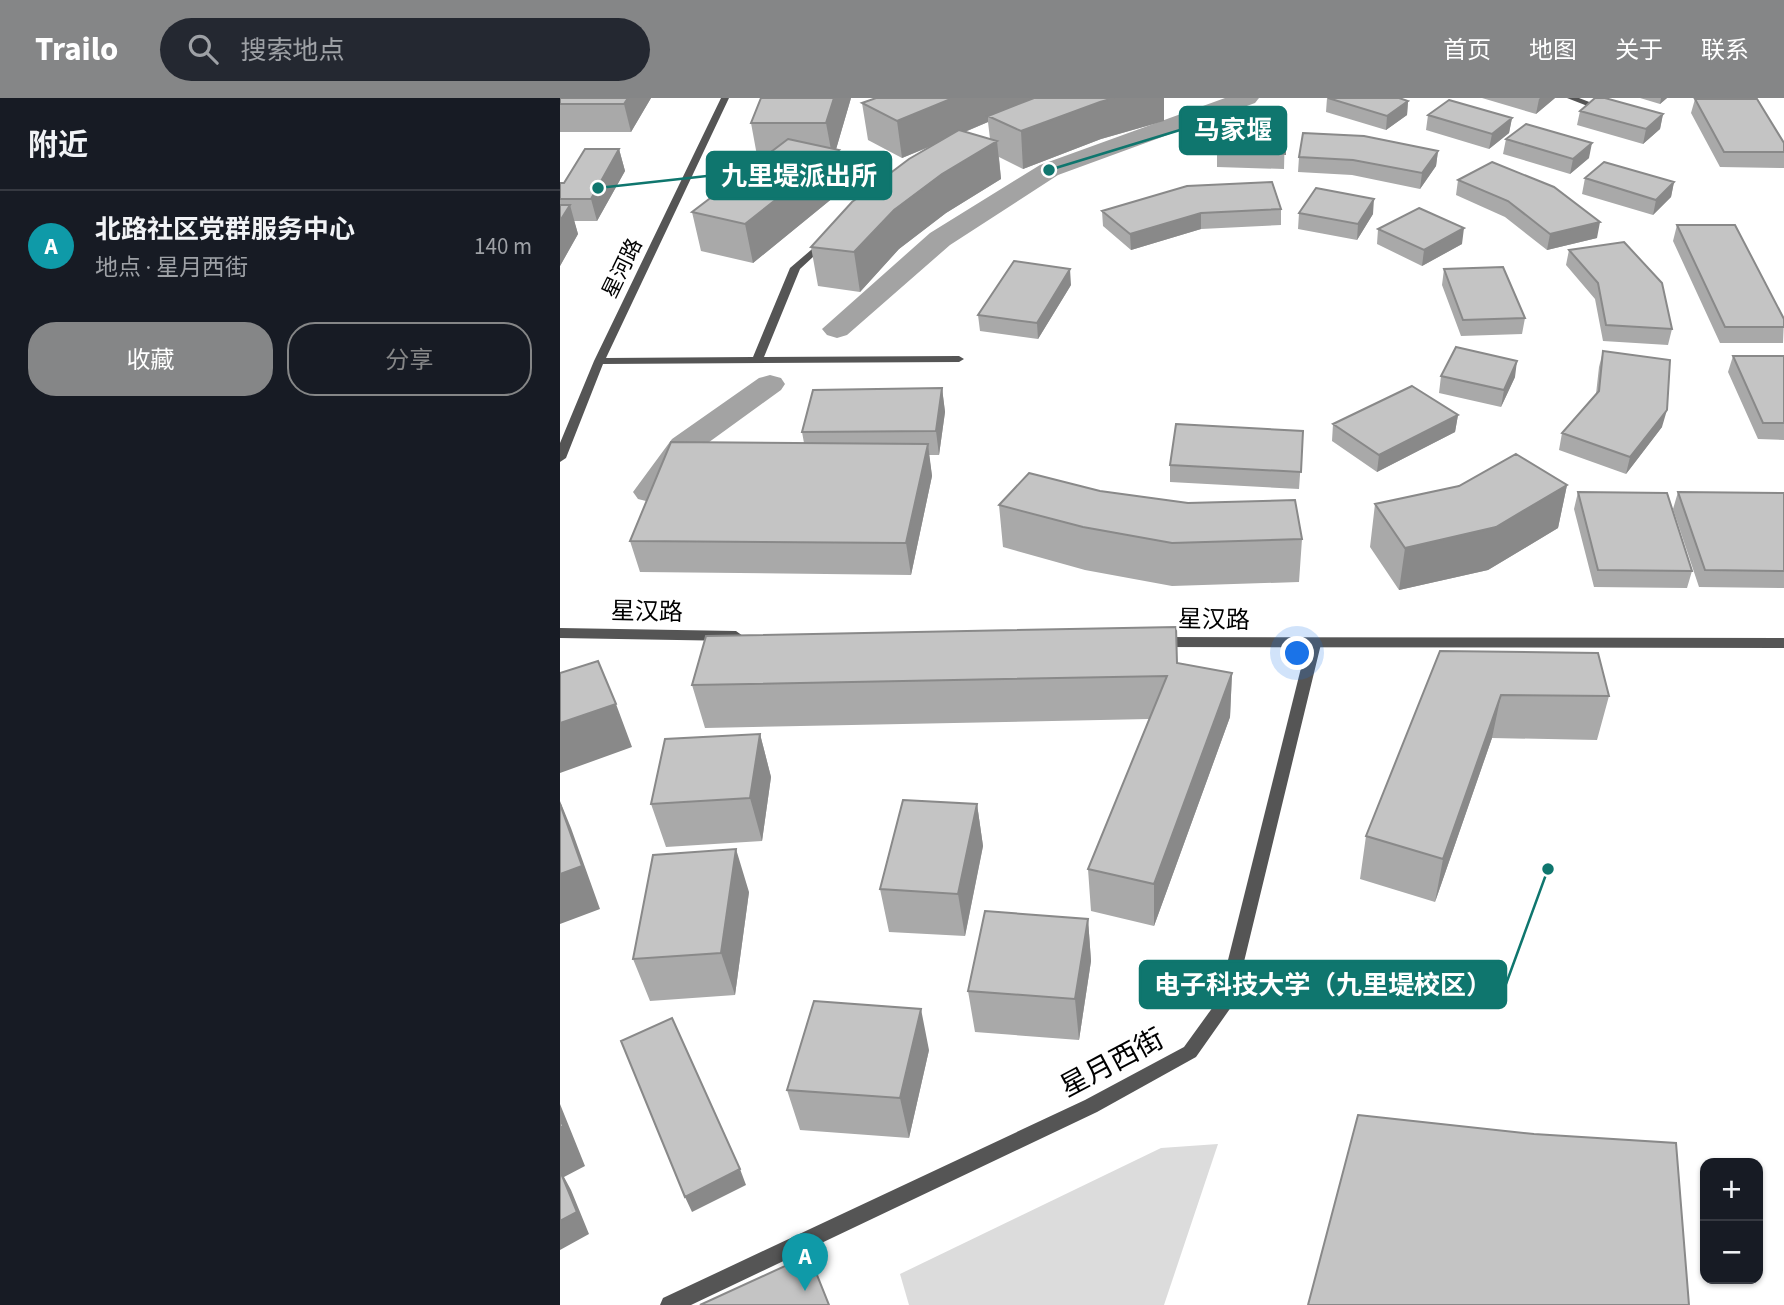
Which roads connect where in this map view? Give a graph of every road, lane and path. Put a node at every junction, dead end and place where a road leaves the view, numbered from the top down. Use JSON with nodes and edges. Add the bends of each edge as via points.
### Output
{"nodes":[{"id":1,"x":725,"y":98,"type":"edge"},
{"id":2,"x":1571,"y":98,"type":"edge"},
{"id":3,"x":1616,"y":113,"type":"edge"},
{"id":4,"x":833,"y":233,"type":"edge"},
{"id":5,"x":758,"y":359,"type":"junction"},
{"id":6,"x":959,"y":359,"type":"dead end"},
{"id":7,"x":599,"y":361,"type":"junction"},
{"id":8,"x":560,"y":458,"type":"edge"},
{"id":9,"x":560,"y":633,"type":"edge"},
{"id":10,"x":755,"y":636,"type":"edge"},
{"id":11,"x":1147,"y":642,"type":"edge"},
{"id":12,"x":1784,"y":643,"type":"edge"},
{"id":13,"x":1314,"y":644,"type":"junction"},
{"id":14,"x":670,"y":1305,"type":"edge"}],
"edges":[{"from":1,"to":7,"type":"street","name":"星河路"},
{"from":2,"to":3,"type":"street"},
{"from":4,"to":5,"type":"street","via":[[795,268]]},
{"from":5,"to":6,"type":"street"},
{"from":5,"to":7,"type":"street"},
{"from":7,"to":8,"type":"street","name":"星河路"},
{"from":9,"to":10,"type":"street","name":"星汉路"},
{"from":11,"to":13,"type":"street","name":"星汉路"},
{"from":12,"to":13,"type":"street","name":"星汉路"},
{"from":13,"to":14,"type":"street","name":"星月西街","via":[[1226,1003],[1191,1052],[1091,1106]]}]}
